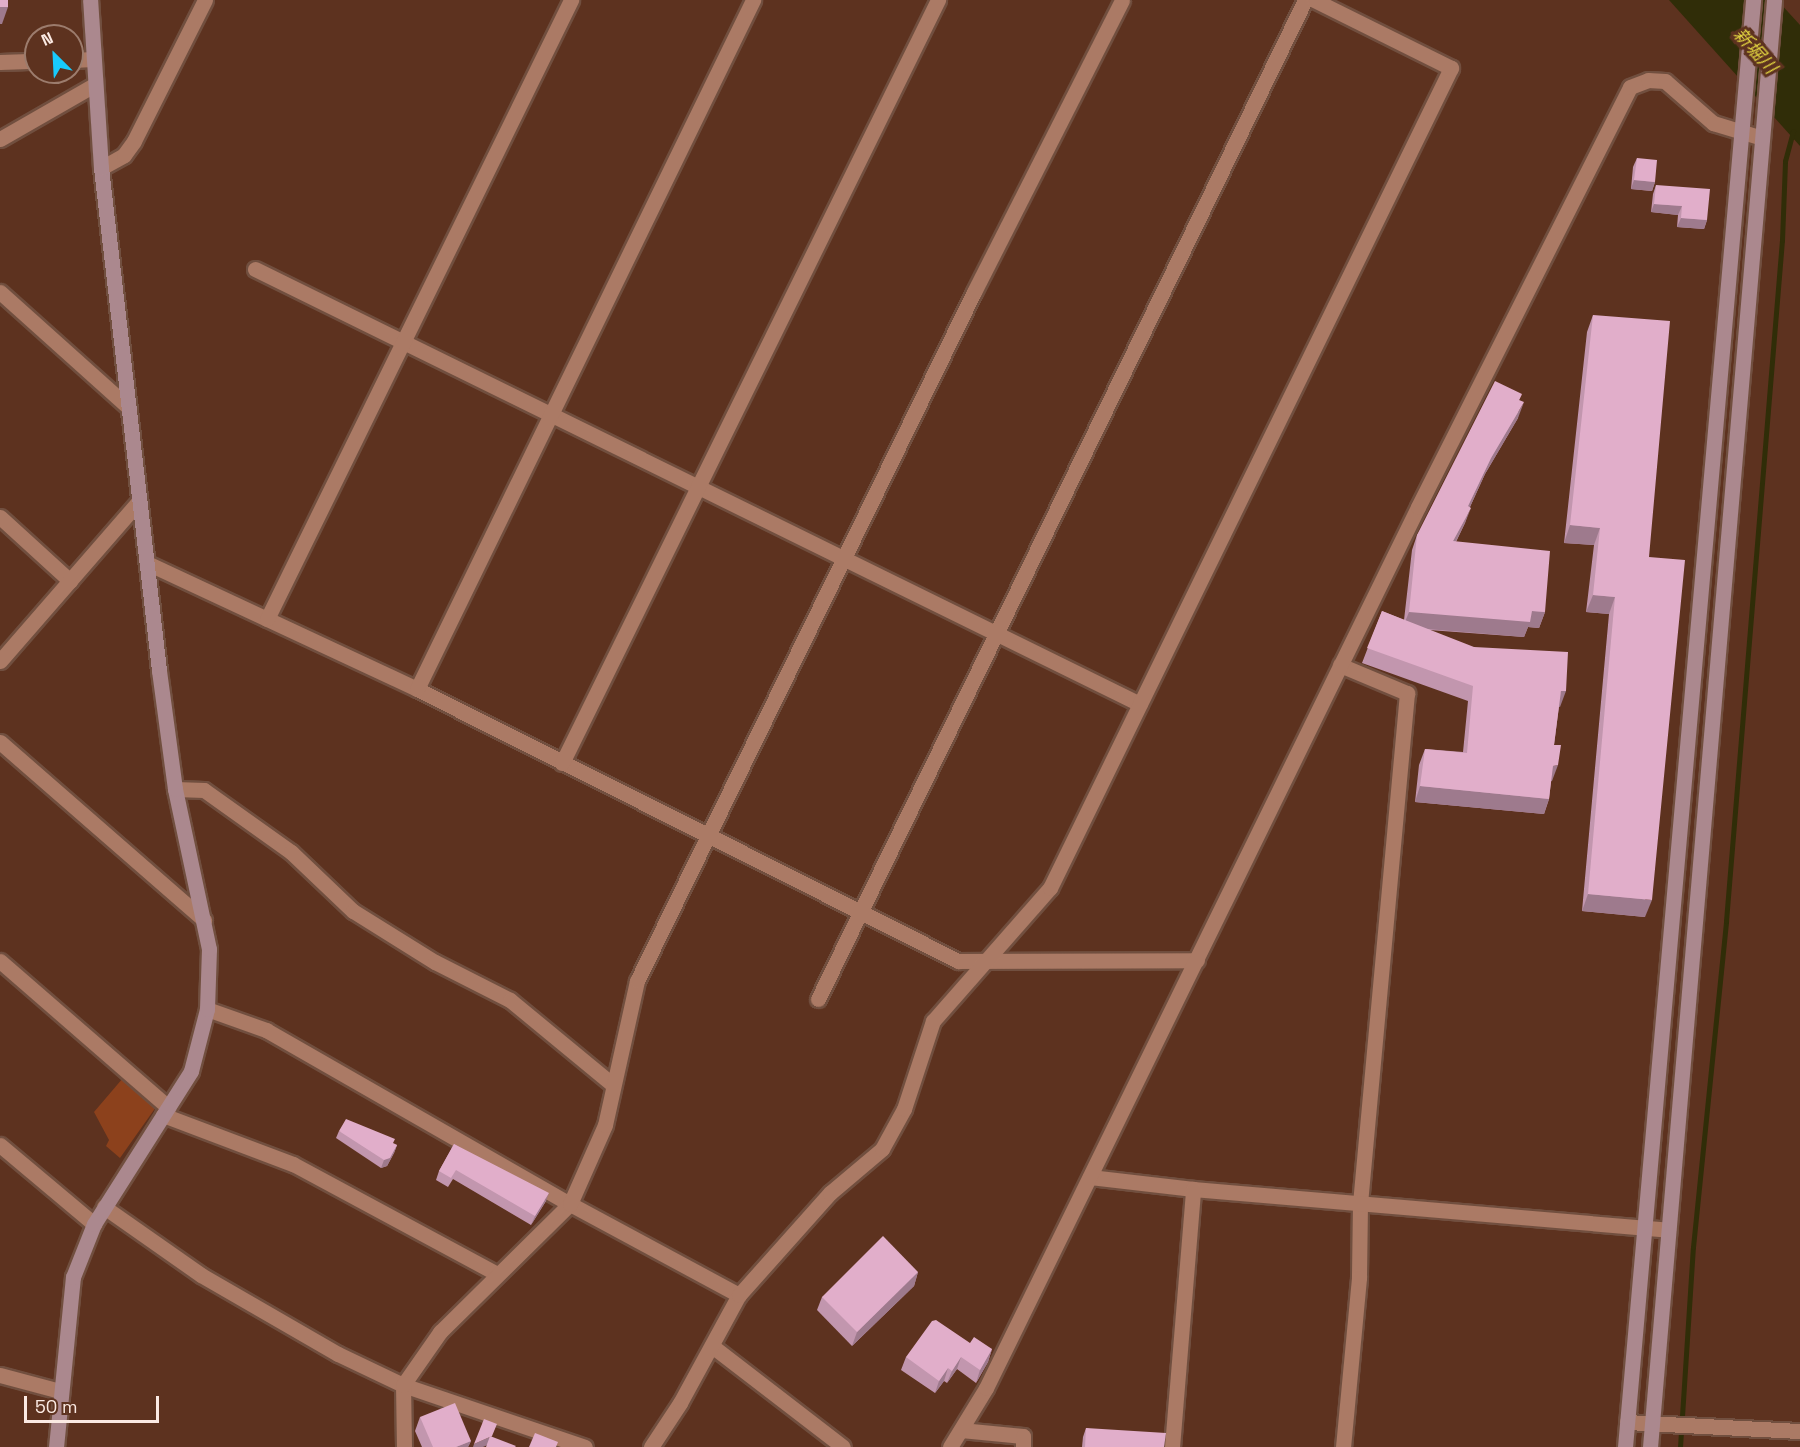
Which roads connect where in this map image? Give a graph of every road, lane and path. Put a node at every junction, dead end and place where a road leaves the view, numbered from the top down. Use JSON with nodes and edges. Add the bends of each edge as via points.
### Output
{"nodes":[{"id":1,"x":90,"y":0,"type":"edge"},
{"id":2,"x":205,"y":0,"type":"edge"},
{"id":3,"x":571,"y":0,"type":"edge"},
{"id":4,"x":753,"y":0,"type":"edge"},
{"id":5,"x":938,"y":0,"type":"edge"},
{"id":6,"x":1122,"y":0,"type":"edge"},
{"id":7,"x":1305,"y":0,"type":"edge"},
{"id":8,"x":1314,"y":0,"type":"edge"},
{"id":9,"x":1753,"y":0,"type":"edge"},
{"id":10,"x":1774,"y":0,"type":"edge"},
{"id":11,"x":84,"y":59,"type":"edge"},
{"id":12,"x":93,"y":59,"type":"junction"},
{"id":13,"x":24,"y":61,"type":"edge"},
{"id":14,"x":0,"y":62,"type":"edge"},
{"id":15,"x":94,"y":85,"type":"junction"},
{"id":16,"x":1740,"y":132,"type":"junction"},
{"id":17,"x":1762,"y":138,"type":"junction"},
{"id":18,"x":0,"y":139,"type":"edge"},
{"id":19,"x":101,"y":168,"type":"junction"},
{"id":20,"x":255,"y":269,"type":"dead end"},
{"id":21,"x":0,"y":292,"type":"edge"},
{"id":22,"x":402,"y":344,"type":"junction"},
{"id":23,"x":128,"y":407,"type":"junction"},
{"id":24,"x":550,"y":414,"type":"junction"},
{"id":25,"x":698,"y":488,"type":"junction"},
{"id":26,"x":139,"y":501,"type":"junction"},
{"id":27,"x":0,"y":517,"type":"edge"},
{"id":28,"x":842,"y":560,"type":"junction"},
{"id":29,"x":147,"y":563,"type":"junction"},
{"id":30,"x":70,"y":581,"type":"junction"},
{"id":31,"x":267,"y":619,"type":"junction"},
{"id":32,"x":994,"y":633,"type":"junction"},
{"id":33,"x":0,"y":661,"type":"edge"},
{"id":34,"x":1340,"y":666,"type":"junction"},
{"id":35,"x":417,"y":689,"type":"junction"},
{"id":36,"x":1140,"y":704,"type":"junction"},
{"id":37,"x":0,"y":742,"type":"edge"},
{"id":38,"x":562,"y":763,"type":"junction"},
{"id":39,"x":175,"y":789,"type":"junction"},
{"id":40,"x":706,"y":836,"type":"junction"},
{"id":41,"x":859,"y":913,"type":"junction"},
{"id":42,"x":204,"y":920,"type":"junction"},
{"id":43,"x":1197,"y":960,"type":"junction"},
{"id":44,"x":0,"y":961,"type":"edge"},
{"id":45,"x":980,"y":964,"type":"junction"},
{"id":46,"x":818,"y":999,"type":"dead end"},
{"id":47,"x":207,"y":1010,"type":"junction"},
{"id":48,"x":612,"y":1084,"type":"junction"},
{"id":49,"x":166,"y":1111,"type":"junction"},
{"id":50,"x":0,"y":1145,"type":"edge"},
{"id":51,"x":1090,"y":1177,"type":"junction"},
{"id":52,"x":1193,"y":1189,"type":"junction"},
{"id":53,"x":570,"y":1204,"type":"junction"},
{"id":54,"x":1360,"y":1204,"type":"junction"},
{"id":55,"x":104,"y":1207,"type":"junction"},
{"id":56,"x":94,"y":1224,"type":"junction"},
{"id":57,"x":1645,"y":1228,"type":"junction"},
{"id":58,"x":1668,"y":1230,"type":"junction"},
{"id":59,"x":497,"y":1274,"type":"junction"},
{"id":60,"x":740,"y":1295,"type":"junction"},
{"id":61,"x":712,"y":1346,"type":"junction"},
{"id":62,"x":0,"y":1375,"type":"edge"},
{"id":63,"x":403,"y":1385,"type":"junction"},
{"id":64,"x":60,"y":1391,"type":"junction"},
{"id":65,"x":1628,"y":1422,"type":"junction"},
{"id":66,"x":1652,"y":1423,"type":"junction"},
{"id":67,"x":961,"y":1430,"type":"junction"},
{"id":68,"x":1800,"y":1431,"type":"edge"},
{"id":69,"x":56,"y":1447,"type":"edge"},
{"id":70,"x":404,"y":1447,"type":"edge"},
{"id":71,"x":585,"y":1447,"type":"edge"},
{"id":72,"x":651,"y":1447,"type":"edge"},
{"id":73,"x":843,"y":1447,"type":"edge"},
{"id":74,"x":950,"y":1447,"type":"edge"},
{"id":75,"x":1023,"y":1447,"type":"edge"},
{"id":76,"x":1172,"y":1447,"type":"edge"},
{"id":77,"x":1343,"y":1447,"type":"edge"},
{"id":78,"x":1625,"y":1447,"type":"edge"},
{"id":79,"x":1650,"y":1447,"type":"edge"}],
"edges":[{"from":1,"to":12,"type":"street"},
{"from":2,"to":19,"type":"street","via":[[134,141],[124,155]]},
{"from":3,"to":22,"type":"street"},
{"from":4,"to":24,"type":"street"},
{"from":5,"to":25,"type":"street"},
{"from":6,"to":28,"type":"street"},
{"from":7,"to":32,"type":"street"},
{"from":8,"to":36,"type":"street","via":[[1451,68]]},
{"from":9,"to":16,"type":"street"},
{"from":10,"to":17,"type":"street"},
{"from":11,"to":12,"type":"street"},
{"from":12,"to":15,"type":"street"},
{"from":13,"to":14,"type":"street"},
{"from":15,"to":18,"type":"street"},
{"from":15,"to":19,"type":"street"},
{"from":16,"to":17,"type":"street"},
{"from":16,"to":34,"type":"street","via":[[1713,123],[1665,81],[1648,80],[1630,87]]},
{"from":16,"to":57,"type":"street"},
{"from":17,"to":58,"type":"street"},
{"from":19,"to":23,"type":"street"},
{"from":20,"to":22,"type":"street"},
{"from":21,"to":23,"type":"street"},
{"from":22,"to":24,"type":"street"},
{"from":22,"to":31,"type":"street"},
{"from":23,"to":26,"type":"street"},
{"from":24,"to":25,"type":"street"},
{"from":24,"to":35,"type":"street"},
{"from":25,"to":28,"type":"street"},
{"from":25,"to":38,"type":"street"},
{"from":26,"to":29,"type":"street"},
{"from":26,"to":30,"type":"street"},
{"from":27,"to":30,"type":"street"},
{"from":28,"to":32,"type":"street"},
{"from":28,"to":40,"type":"street"},
{"from":29,"to":31,"type":"street"},
{"from":29,"to":39,"type":"street"},
{"from":30,"to":33,"type":"street"},
{"from":31,"to":35,"type":"street"},
{"from":32,"to":36,"type":"street"},
{"from":32,"to":41,"type":"street"},
{"from":34,"to":43,"type":"street"},
{"from":34,"to":54,"type":"street","via":[[1407,693]]},
{"from":35,"to":38,"type":"street"},
{"from":36,"to":45,"type":"street","via":[[1050,888]]},
{"from":37,"to":42,"type":"street"},
{"from":38,"to":40,"type":"street"},
{"from":39,"to":42,"type":"street"},
{"from":39,"to":48,"type":"street","via":[[204,790],[291,852],[353,911],[435,962],[510,1000]]},
{"from":40,"to":41,"type":"street"},
{"from":40,"to":48,"type":"street","via":[[637,981]]},
{"from":41,"to":45,"type":"street","via":[[958,961]]},
{"from":41,"to":46,"type":"street"},
{"from":42,"to":47,"type":"street","via":[[209,948]]},
{"from":43,"to":45,"type":"street"},
{"from":43,"to":51,"type":"street"},
{"from":44,"to":49,"type":"street"},
{"from":45,"to":60,"type":"street","via":[[933,1021],[904,1109],[882,1149],[830,1193]]},
{"from":47,"to":49,"type":"street","via":[[191,1071]]},
{"from":47,"to":53,"type":"street","via":[[266,1030]]},
{"from":48,"to":53,"type":"street","via":[[604,1125]]},
{"from":49,"to":55,"type":"street"},
{"from":49,"to":59,"type":"street","via":[[293,1164]]},
{"from":50,"to":56,"type":"street"},
{"from":51,"to":52,"type":"street"},
{"from":51,"to":67,"type":"street","via":[[986,1388]]},
{"from":52,"to":54,"type":"street"},
{"from":52,"to":76,"type":"street"},
{"from":53,"to":59,"type":"street"},
{"from":53,"to":60,"type":"street"},
{"from":54,"to":57,"type":"street"},
{"from":54,"to":77,"type":"street","via":[[1359,1278]]},
{"from":55,"to":56,"type":"street"},
{"from":55,"to":63,"type":"street","via":[[201,1275],[338,1354]]},
{"from":56,"to":64,"type":"street","via":[[73,1277]]},
{"from":57,"to":58,"type":"street"},
{"from":57,"to":65,"type":"street"},
{"from":58,"to":66,"type":"street"},
{"from":59,"to":63,"type":"street","via":[[440,1332]]},
{"from":60,"to":61,"type":"street"},
{"from":61,"to":72,"type":"street"},
{"from":61,"to":73,"type":"street"},
{"from":62,"to":64,"type":"street"},
{"from":63,"to":70,"type":"street"},
{"from":63,"to":71,"type":"street"},
{"from":64,"to":69,"type":"street"},
{"from":65,"to":66,"type":"street"},
{"from":65,"to":78,"type":"street"},
{"from":66,"to":68,"type":"street"},
{"from":66,"to":79,"type":"street"},
{"from":67,"to":74,"type":"street"},
{"from":67,"to":75,"type":"street","via":[[1023,1436]]}]}
